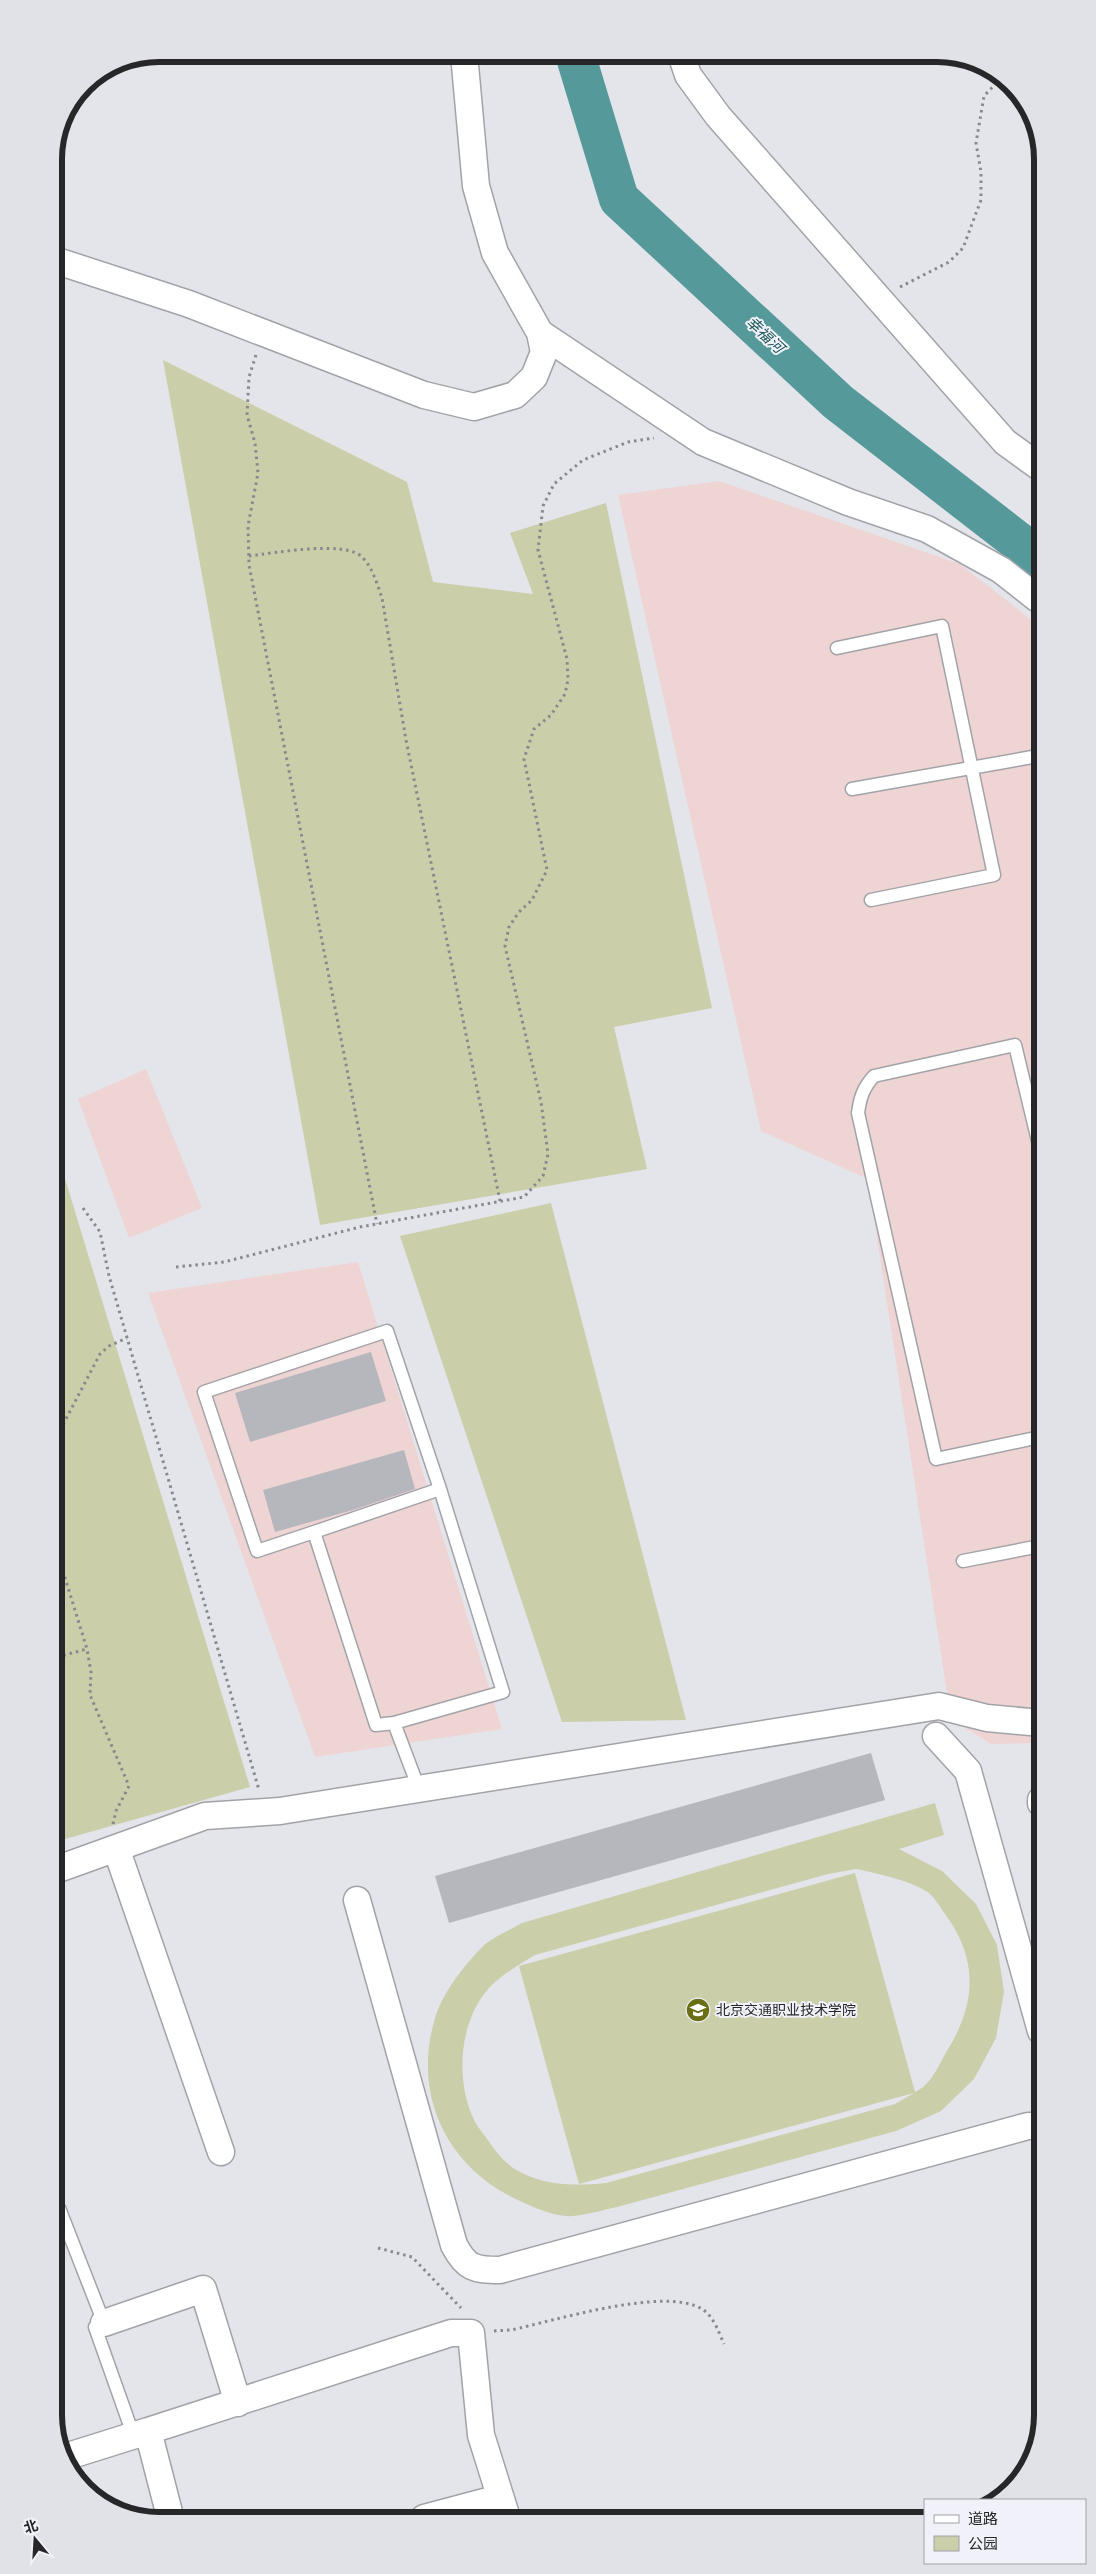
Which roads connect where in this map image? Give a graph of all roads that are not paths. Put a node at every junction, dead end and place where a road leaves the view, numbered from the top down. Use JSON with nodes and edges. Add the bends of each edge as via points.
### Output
{"nodes":[{"id":1,"x":465,"y":63,"type":"edge"},
{"id":2,"x":685,"y":63,"type":"edge"},
{"id":3,"x":63,"y":263,"type":"edge"},
{"id":4,"x":540,"y":333,"type":"junction"},
{"id":5,"x":1034,"y":463,"type":"edge"},
{"id":6,"x":1030,"y":593,"type":"edge"},
{"id":7,"x":1034,"y":605,"type":"edge"},
{"id":8,"x":837,"y":648,"type":"dead end"},
{"id":9,"x":1034,"y":757,"type":"edge"},
{"id":10,"x":972,"y":768,"type":"junction"},
{"id":11,"x":852,"y":789,"type":"dead end"},
{"id":12,"x":871,"y":900,"type":"dead end"},
{"id":13,"x":1034,"y":1123,"type":"edge"},
{"id":14,"x":1034,"y":1438,"type":"edge"},
{"id":15,"x":440,"y":1490,"type":"junction"},
{"id":16,"x":314,"y":1532,"type":"junction"},
{"id":17,"x":1034,"y":1547,"type":"edge"},
{"id":18,"x":962,"y":1561,"type":"dead end"},
{"id":19,"x":1034,"y":1722,"type":"edge"},
{"id":20,"x":394,"y":1723,"type":"junction"},
{"id":21,"x":936,"y":1736,"type":"dead end"},
{"id":22,"x":419,"y":1789,"type":"junction"},
{"id":23,"x":116,"y":1848,"type":"junction"},
{"id":24,"x":62,"y":1867,"type":"edge"},
{"id":25,"x":357,"y":1900,"type":"dead end"},
{"id":26,"x":1034,"y":2006,"type":"edge"},
{"id":27,"x":1034,"y":2126,"type":"edge"},
{"id":28,"x":221,"y":2152,"type":"dead end"},
{"id":29,"x":62,"y":2216,"type":"edge"},
{"id":30,"x":104,"y":2323,"type":"junction"},
{"id":31,"x":238,"y":2403,"type":"junction"},
{"id":32,"x":141,"y":2434,"type":"junction"},
{"id":33,"x":72,"y":2455,"type":"edge"},
{"id":34,"x":503,"y":2508,"type":"edge"},
{"id":35,"x":168,"y":2511,"type":"edge"},
{"id":36,"x":476,"y":2511,"type":"edge"}],
"edges":[{"from":1,"to":4,"type":"street","via":[[476,186],[495,253]]},
{"from":2,"to":5,"type":"street","via":[[688,75],[718,116],[1005,442]]},
{"from":3,"to":4,"type":"street","via":[[189,304],[424,395],[474,406],[515,395],[534,377],[544,352]]},
{"from":4,"to":6,"type":"street","via":[[703,442],[833,496],[927,529],[1001,570]]},
{"from":6,"to":7,"type":"street"},
{"from":8,"to":10,"type":"lane","via":[[942,626]]},
{"from":9,"to":10,"type":"lane"},
{"from":10,"to":11,"type":"lane"},
{"from":10,"to":12,"type":"lane","via":[[994,875]]},
{"from":13,"to":14,"type":"lane","via":[[1015,1045],[874,1076],[860,1098],[858,1113],[936,1459]]},
{"from":15,"to":16,"type":"lane"},
{"from":15,"to":16,"type":"lane","via":[[388,1331],[204,1392],[257,1551]]},
{"from":15,"to":20,"type":"lane","via":[[503,1692]]},
{"from":16,"to":20,"type":"lane","via":[[376,1725]]},
{"from":17,"to":18,"type":"lane"},
{"from":19,"to":22,"type":"street","via":[[987,1718],[938,1706]]},
{"from":20,"to":22,"type":"lane"},
{"from":21,"to":26,"type":"street","via":[[968,1771]]},
{"from":22,"to":23,"type":"street","via":[[266,1812],[205,1816]]},
{"from":23,"to":24,"type":"street"},
{"from":23,"to":28,"type":"street"},
{"from":25,"to":27,"type":"street","via":[[454,2244],[462,2260],[477,2270],[500,2270]]},
{"from":29,"to":30,"type":"lane"},
{"from":30,"to":31,"type":"street","via":[[203,2289]]},
{"from":30,"to":32,"type":"lane","via":[[95,2327]]},
{"from":31,"to":32,"type":"street"},
{"from":31,"to":34,"type":"street","via":[[451,2334],[471,2333],[481,2435]]},
{"from":32,"to":33,"type":"street"},
{"from":32,"to":35,"type":"street"},
{"from":34,"to":36,"type":"street"}]}
